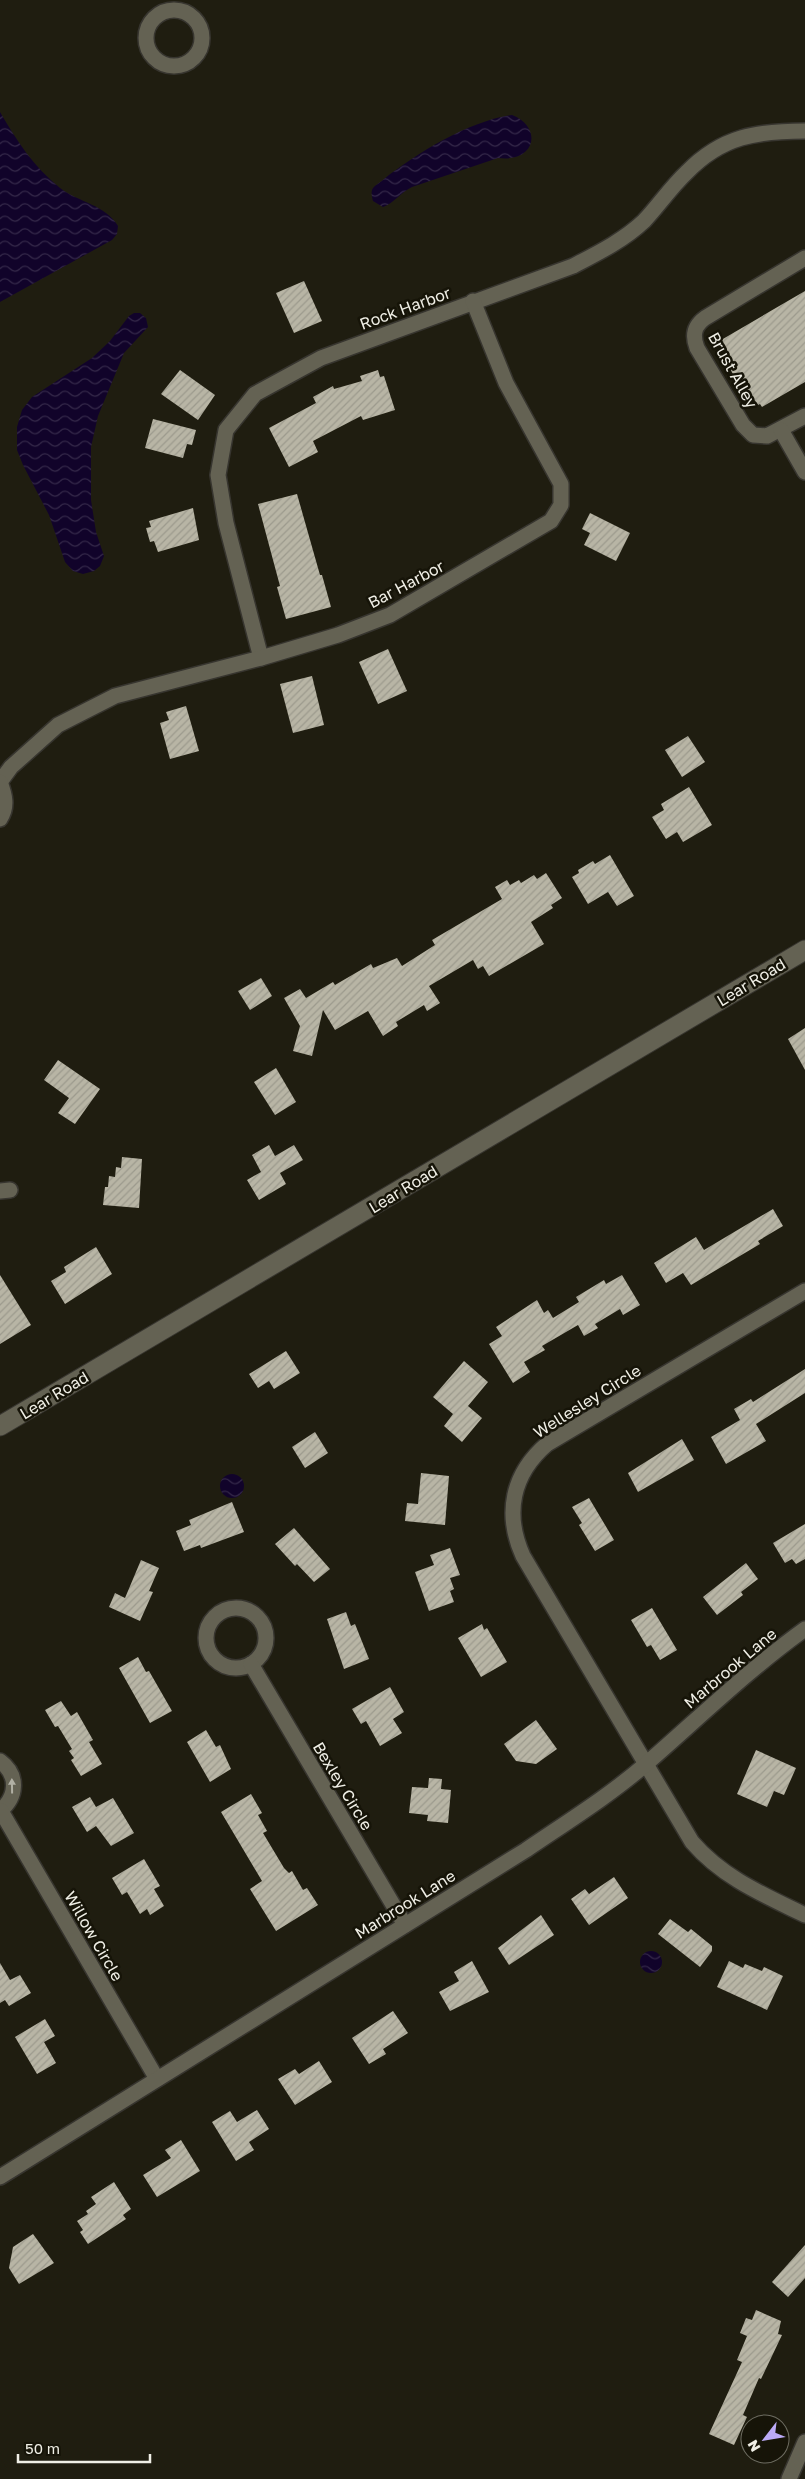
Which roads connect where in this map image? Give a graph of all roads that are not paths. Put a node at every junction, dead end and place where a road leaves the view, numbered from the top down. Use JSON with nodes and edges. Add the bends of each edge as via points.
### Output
{"nodes":[{"id":1,"x":805,"y":131,"type":"edge"},
{"id":2,"x":805,"y":258,"type":"edge"},
{"id":3,"x":473,"y":301,"type":"junction"},
{"id":4,"x":805,"y":416,"type":"edge"},
{"id":5,"x":781,"y":430,"type":"junction"},
{"id":6,"x":805,"y":472,"type":"edge"},
{"id":7,"x":261,"y":658,"type":"junction"},
{"id":8,"x":0,"y":782,"type":"edge"},
{"id":9,"x":0,"y":819,"type":"edge"},
{"id":10,"x":805,"y":950,"type":"edge"},
{"id":11,"x":805,"y":1290,"type":"edge"},
{"id":12,"x":0,"y":1426,"type":"edge"},
{"id":13,"x":805,"y":1629,"type":"edge"},
{"id":14,"x":251,"y":1664,"type":"junction"},
{"id":15,"x":0,"y":1761,"type":"edge"},
{"id":16,"x":645,"y":1764,"type":"junction"},
{"id":17,"x":0,"y":1811,"type":"edge"},
{"id":18,"x":805,"y":1915,"type":"edge"},
{"id":19,"x":405,"y":1925,"type":"junction"},
{"id":20,"x":157,"y":2079,"type":"junction"},
{"id":21,"x":0,"y":2177,"type":"edge"},
{"id":22,"x":805,"y":2442,"type":"edge"},
{"id":23,"x":789,"y":2479,"type":"edge"}],
"edges":[{"from":1,"to":3,"type":"street","name":"Rock Harbor","via":[[760,133],[738,137],[719,146],[691,168],[643,221],[622,238],[574,266]]},
{"from":2,"to":5,"type":"street","name":"Brust Alley","via":[[705,318],[698,323],[693,334],[697,348],[747,430],[760,437]]},
{"from":3,"to":7,"type":"street","name":"Rock Harbor","via":[[321,358],[254,394],[226,430],[218,475],[226,523]]},
{"from":3,"to":7,"type":"street","name":"Bar Harbor","via":[[506,383],[561,484],[562,505],[551,521],[390,615],[338,636]]},
{"from":4,"to":5,"type":"street"},
{"from":5,"to":6,"type":"street"},
{"from":7,"to":8,"type":"street","name":"Bar Harbor","via":[[115,696],[58,725],[11,767]]},
{"from":8,"to":9,"type":"street","via":[[6,804]]},
{"from":10,"to":12,"type":"street","name":"Lear Road"},
{"from":11,"to":16,"type":"street","name":"Wellesley Circle","via":[[547,1444],[526,1465],[516,1484],[512,1506],[517,1543]]},
{"from":13,"to":16,"type":"street","name":"Marbrook Lane","via":[[765,1658]]},
{"from":14,"to":14,"type":"street","via":[[265,1647],[264,1626],[257,1616],[237,1607],[216,1614],[209,1623],[206,1639],[210,1655],[229,1667]]},
{"from":14,"to":19,"type":"street","name":"Bexley Circle"},
{"from":17,"to":15,"type":"street","name":"Willow Circle","one_way":true,"via":[[8,1804],[14,1784],[12,1774]]},
{"from":16,"to":18,"type":"street","name":"Wellesley Circle","via":[[682,1827],[704,1855],[746,1886]]},
{"from":16,"to":19,"type":"street","name":"Marbrook Lane","via":[[605,1796],[526,1850]]},
{"from":17,"to":20,"type":"street","name":"Willow Circle"},
{"from":19,"to":20,"type":"street","name":"Marbrook Lane"},
{"from":20,"to":21,"type":"street","name":"Marbrook Lane"},
{"from":22,"to":23,"type":"street"}]}
